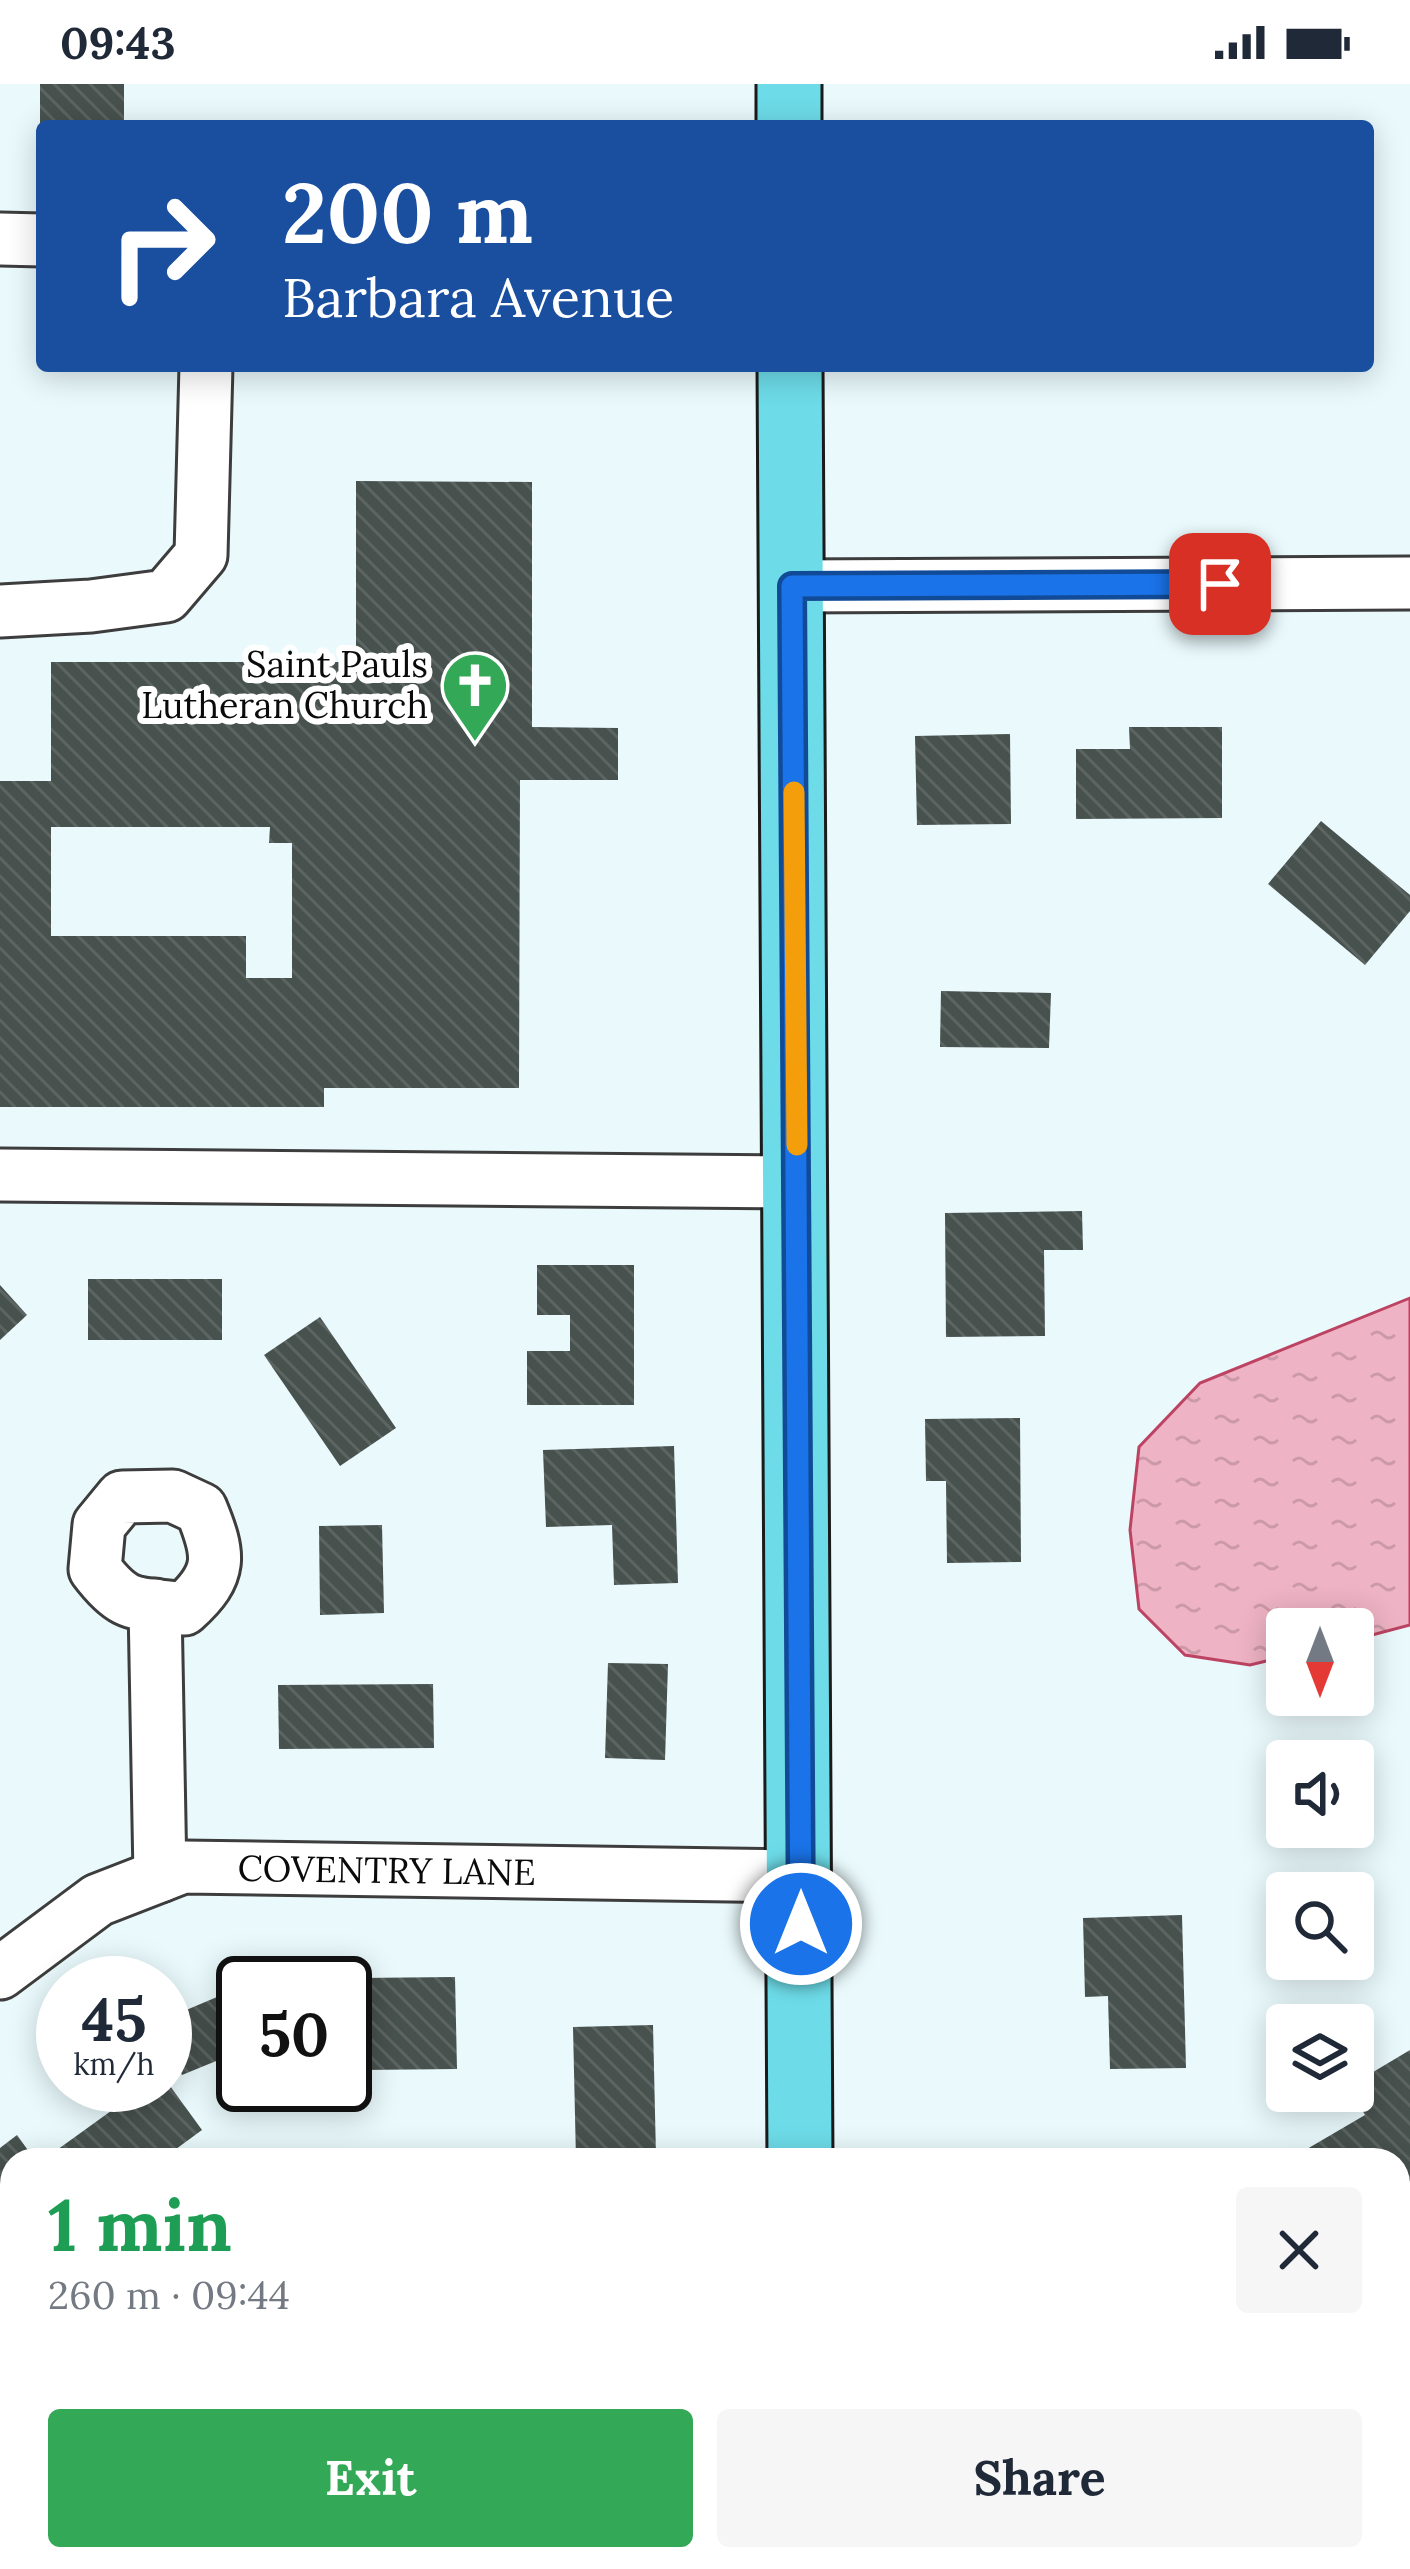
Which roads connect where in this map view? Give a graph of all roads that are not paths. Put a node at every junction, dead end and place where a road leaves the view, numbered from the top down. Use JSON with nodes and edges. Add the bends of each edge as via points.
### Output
{"nodes":[{"id":1,"x":789,"y":84,"type":"edge"},
{"id":2,"x":789,"y":120,"type":"edge"},
{"id":3,"x":0,"y":239,"type":"edge"},
{"id":4,"x":36,"y":240,"type":"edge"},
{"id":5,"x":206,"y":372,"type":"edge"},
{"id":6,"x":790,"y":372,"type":"edge"},
{"id":7,"x":1410,"y":583,"type":"edge"},
{"id":8,"x":792,"y":586,"type":"junction"},
{"id":9,"x":0,"y":611,"type":"edge"},
{"id":10,"x":0,"y":1175,"type":"edge"},
{"id":11,"x":797,"y":1182,"type":"junction"},
{"id":12,"x":155,"y":1605,"type":"dead end"},
{"id":13,"x":160,"y":1876,"type":"junction"},
{"id":14,"x":802,"y":1876,"type":"junction"},
{"id":15,"x":0,"y":1973,"type":"edge"},
{"id":16,"x":800,"y":2148,"type":"edge"}],
"edges":[{"from":1,"to":2,"type":"main road"},
{"from":3,"to":4,"type":"street"},
{"from":5,"to":9,"type":"street","via":[[201,555],[166,596]]},
{"from":6,"to":8,"type":"main road"},
{"from":7,"to":8,"type":"street"},
{"from":8,"to":11,"type":"main road"},
{"from":10,"to":11,"type":"street"},
{"from":11,"to":14,"type":"main road"},
{"from":12,"to":13,"type":"street"},
{"from":13,"to":14,"type":"street","name":"COVENTRY LANE","via":[[183,1867]]},
{"from":13,"to":15,"type":"street","name":"COVENTRY LANE","via":[[98,1900]]},
{"from":14,"to":16,"type":"main road"}]}
